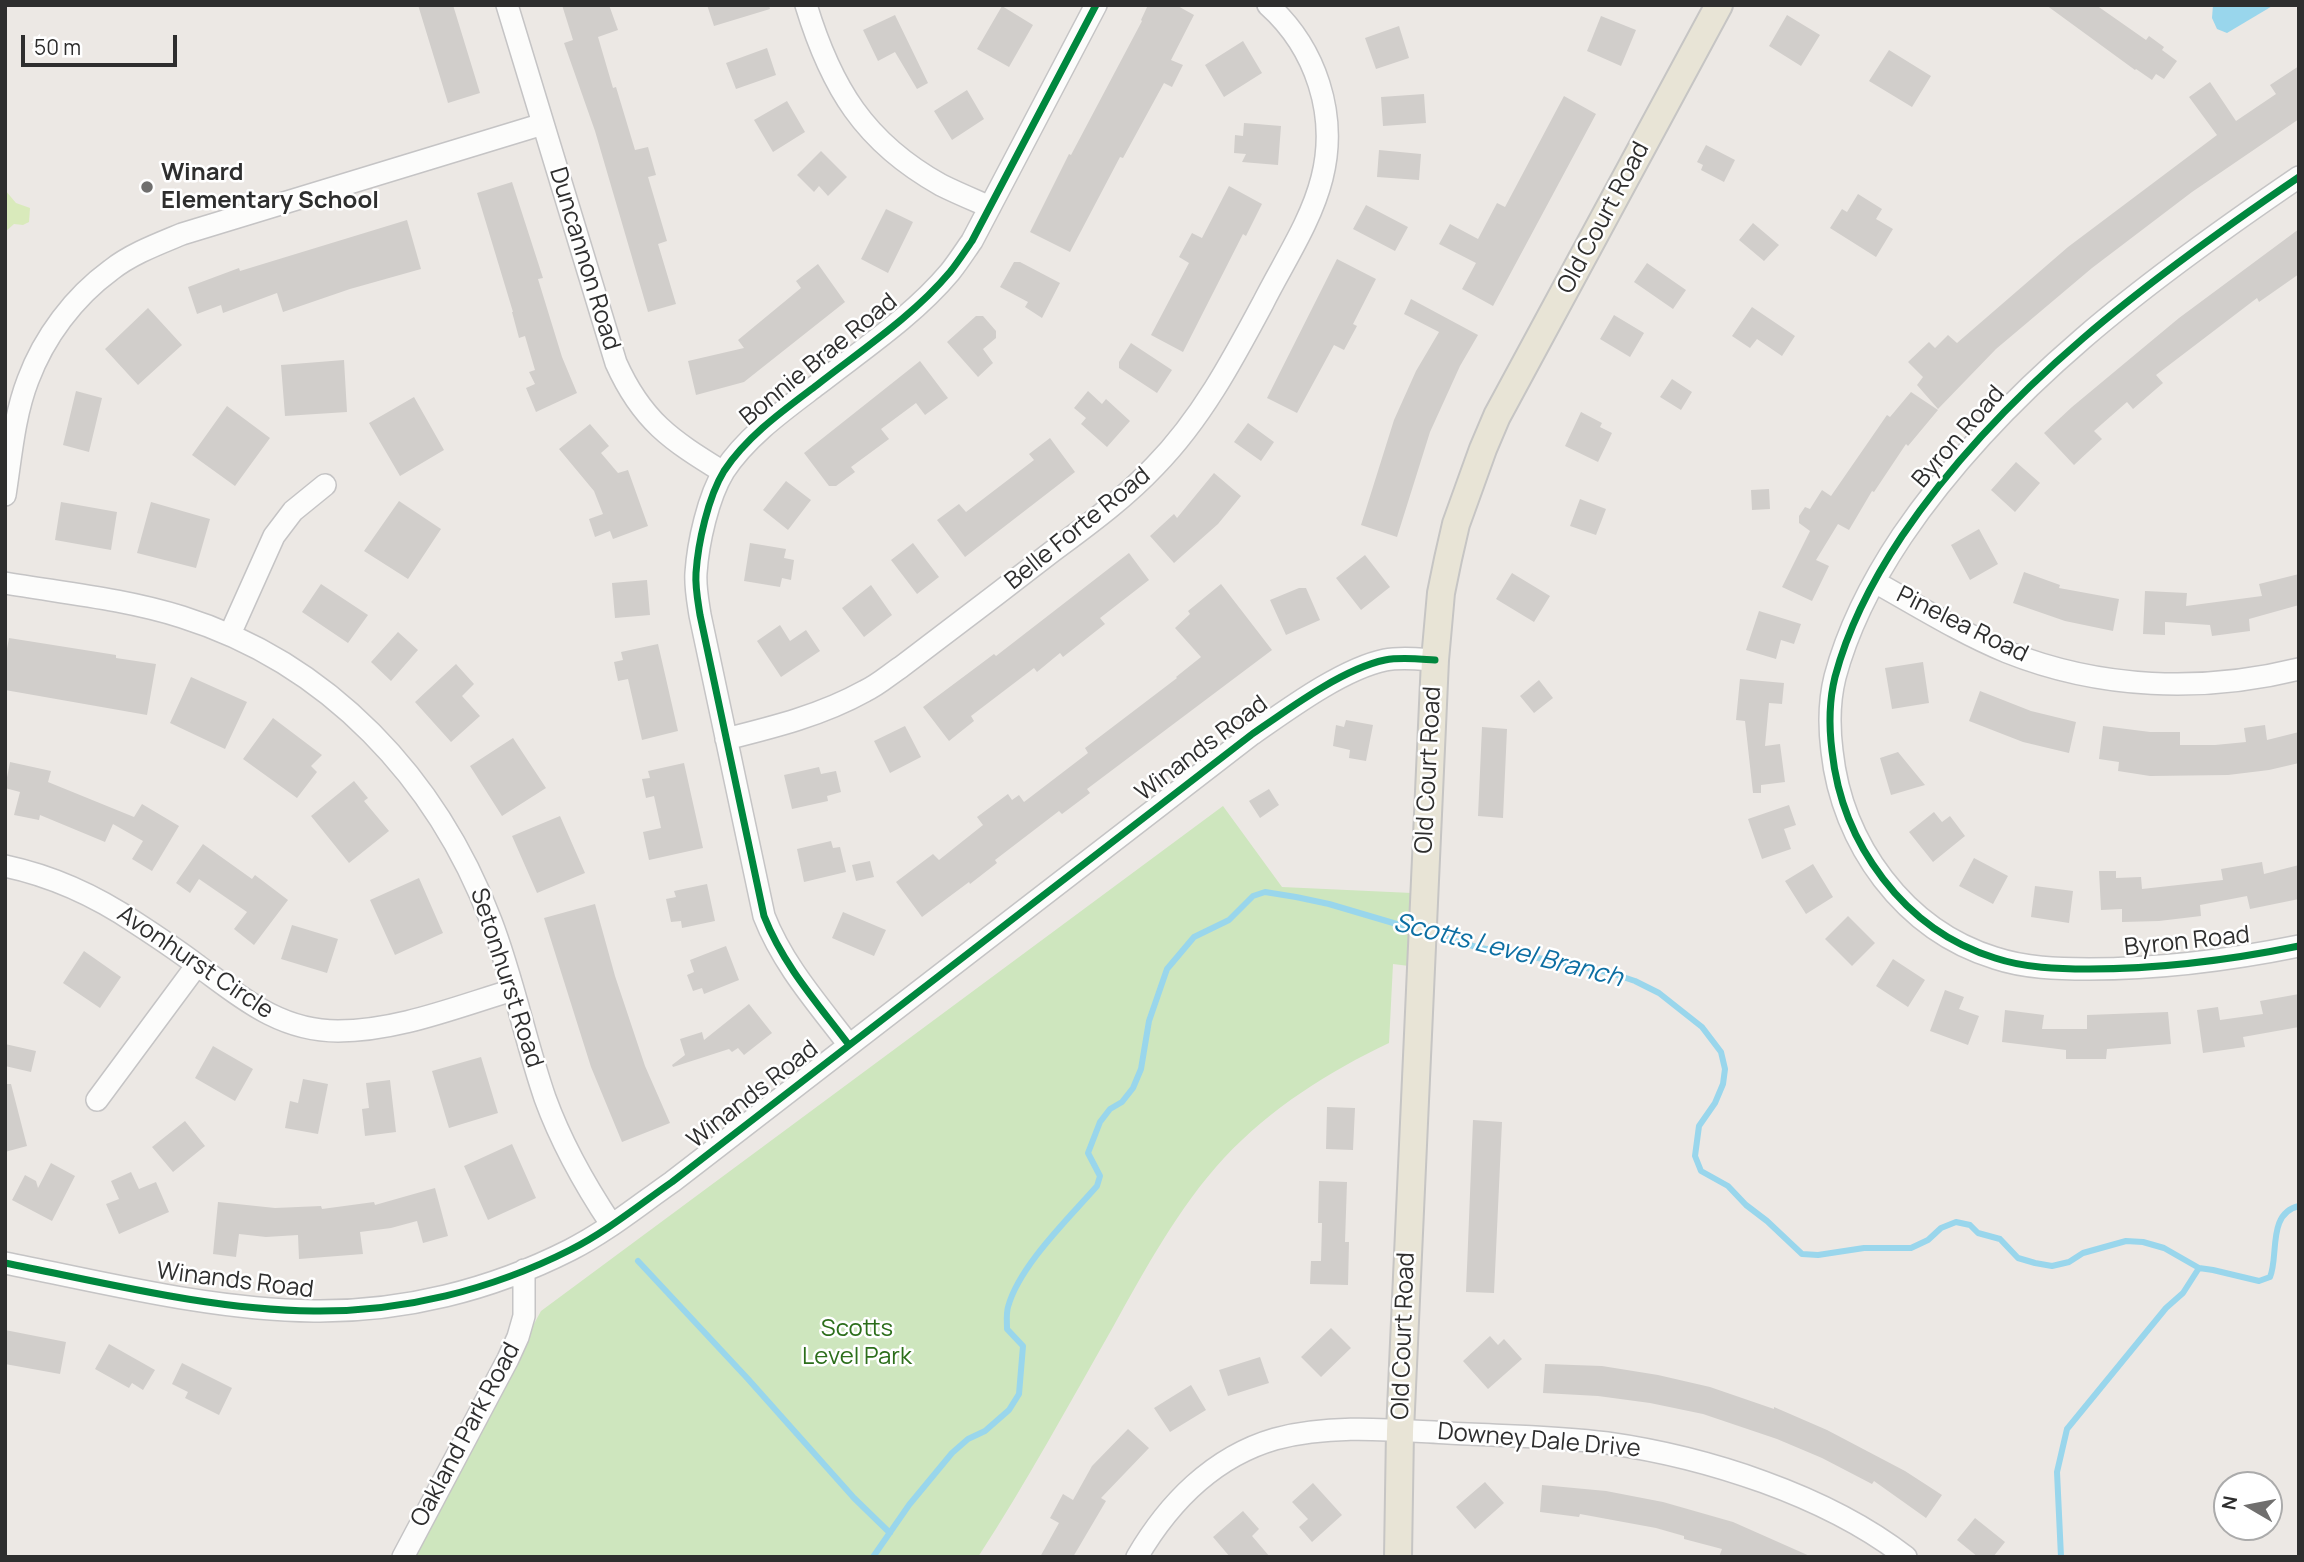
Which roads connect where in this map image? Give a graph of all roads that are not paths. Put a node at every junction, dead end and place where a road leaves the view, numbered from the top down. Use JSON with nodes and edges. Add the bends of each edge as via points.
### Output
{"nodes":[{"id":1,"x":507,"y":5,"type":"edge"},
{"id":2,"x":806,"y":5,"type":"edge"},
{"id":3,"x":1096,"y":5,"type":"edge"},
{"id":4,"x":1268,"y":5,"type":"edge"},
{"id":5,"x":1718,"y":5,"type":"edge"},
{"id":6,"x":543,"y":124,"type":"junction"},
{"id":7,"x":2299,"y":177,"type":"edge"},
{"id":8,"x":990,"y":207,"type":"junction"},
{"id":9,"x":723,"y":472,"type":"junction"},
{"id":10,"x":325,"y":485,"type":"dead end"},
{"id":11,"x":5,"y":495,"type":"edge"},
{"id":12,"x":1875,"y":582,"type":"junction"},
{"id":13,"x":5,"y":583,"type":"edge"},
{"id":14,"x":230,"y":634,"type":"junction"},
{"id":15,"x":1434,"y":660,"type":"junction"},
{"id":16,"x":2299,"y":669,"type":"edge"},
{"id":17,"x":726,"y":739,"type":"junction"},
{"id":18,"x":5,"y":866,"type":"edge"},
{"id":19,"x":2299,"y":946,"type":"edge"},
{"id":20,"x":197,"y":965,"type":"junction"},
{"id":21,"x":513,"y":990,"type":"junction"},
{"id":22,"x":849,"y":1045,"type":"junction"},
{"id":23,"x":97,"y":1100,"type":"dead end"},
{"id":24,"x":611,"y":1224,"type":"junction"},
{"id":25,"x":5,"y":1263,"type":"edge"},
{"id":26,"x":524,"y":1270,"type":"junction"},
{"id":27,"x":1400,"y":1431,"type":"junction"},
{"id":28,"x":402,"y":1557,"type":"edge"},
{"id":29,"x":1137,"y":1557,"type":"edge"},
{"id":30,"x":1398,"y":1557,"type":"edge"},
{"id":31,"x":1906,"y":1557,"type":"edge"}],
"edges":[{"from":1,"to":6,"type":"street","name":"Duncannon Road"},
{"from":2,"to":8,"type":"street","via":[[834,79],[869,128],[916,170]]},
{"from":3,"to":8,"type":"street","name":"Bonnie Brae Road"},
{"from":4,"to":17,"type":"street","name":"Belle Forte Road","via":[[1305,48],[1319,82],[1326,115],[1324,169],[1307,218],[1227,371],[1193,421],[1155,466],[1112,506],[866,691],[828,709]]},
{"from":5,"to":15,"type":"main road","name":"Old Court Road","via":[[1497,416],[1456,524],[1441,593]]},
{"from":6,"to":9,"type":"street","name":"Duncannon Road","via":[[627,388],[659,428]]},
{"from":6,"to":11,"type":"street","via":[[182,234],[112,268],[86,291],[44,345],[17,419]]},
{"from":7,"to":12,"type":"street","name":"Byron Road","via":[[2181,260],[2033,383],[1940,484]]},
{"from":8,"to":9,"type":"street","name":"Bonnie Brae Road","via":[[972,241],[927,298],[780,412]]},
{"from":9,"to":17,"type":"street","name":"Bonnie Brae Road","via":[[710,504],[696,575]]},
{"from":10,"to":14,"type":"street","via":[[293,510],[274,536]]},
{"from":12,"to":16,"type":"street","name":"Pinelea Road","via":[[2007,652],[2110,680],[2214,684]]},
{"from":12,"to":19,"type":"street","name":"Byron Road","via":[[1851,629],[1834,679],[1829,727],[1835,781],[1853,832],[1877,872],[1908,909],[1948,937],[1995,958],[2052,969],[2132,969]]},
{"from":13,"to":14,"type":"street","name":"Setonhurst Road","via":[[142,606]]},
{"from":14,"to":21,"type":"street","name":"Setonhurst Road","via":[[329,695],[410,775],[473,878]]},
{"from":15,"to":22,"type":"street","name":"Winands Road","via":[[1385,660],[1335,681],[1290,708]]},
{"from":15,"to":27,"type":"main road","name":"Old Court Road"},
{"from":17,"to":22,"type":"street","name":"Bonnie Brae Road","via":[[764,916],[774,941]]},
{"from":18,"to":20,"type":"street","name":"Avonhurst Circle","via":[[50,878],[110,906]]},
{"from":20,"to":21,"type":"street","name":"Avonhurst Circle","via":[[273,1017],[335,1031],[404,1022]]},
{"from":20,"to":23,"type":"street"},
{"from":21,"to":24,"type":"street","name":"Setonhurst Road","via":[[546,1100],[588,1189]]},
{"from":22,"to":24,"type":"street","name":"Winands Road"},
{"from":24,"to":26,"type":"street","name":"Winands Road","via":[[571,1250]]},
{"from":25,"to":26,"type":"street","name":"Winands Road","via":[[204,1300],[316,1311],[431,1300]]},
{"from":26,"to":28,"type":"street","name":"Oakland Park Road","via":[[524,1316],[518,1337]]},
{"from":27,"to":29,"type":"street","name":"Downey Dale Drive","via":[[1309,1432],[1240,1453],[1179,1498]]},
{"from":27,"to":30,"type":"main road","name":"Old Court Road"},
{"from":27,"to":31,"type":"street","name":"Downey Dale Drive","via":[[1556,1439],[1663,1452],[1795,1494]]}]}
